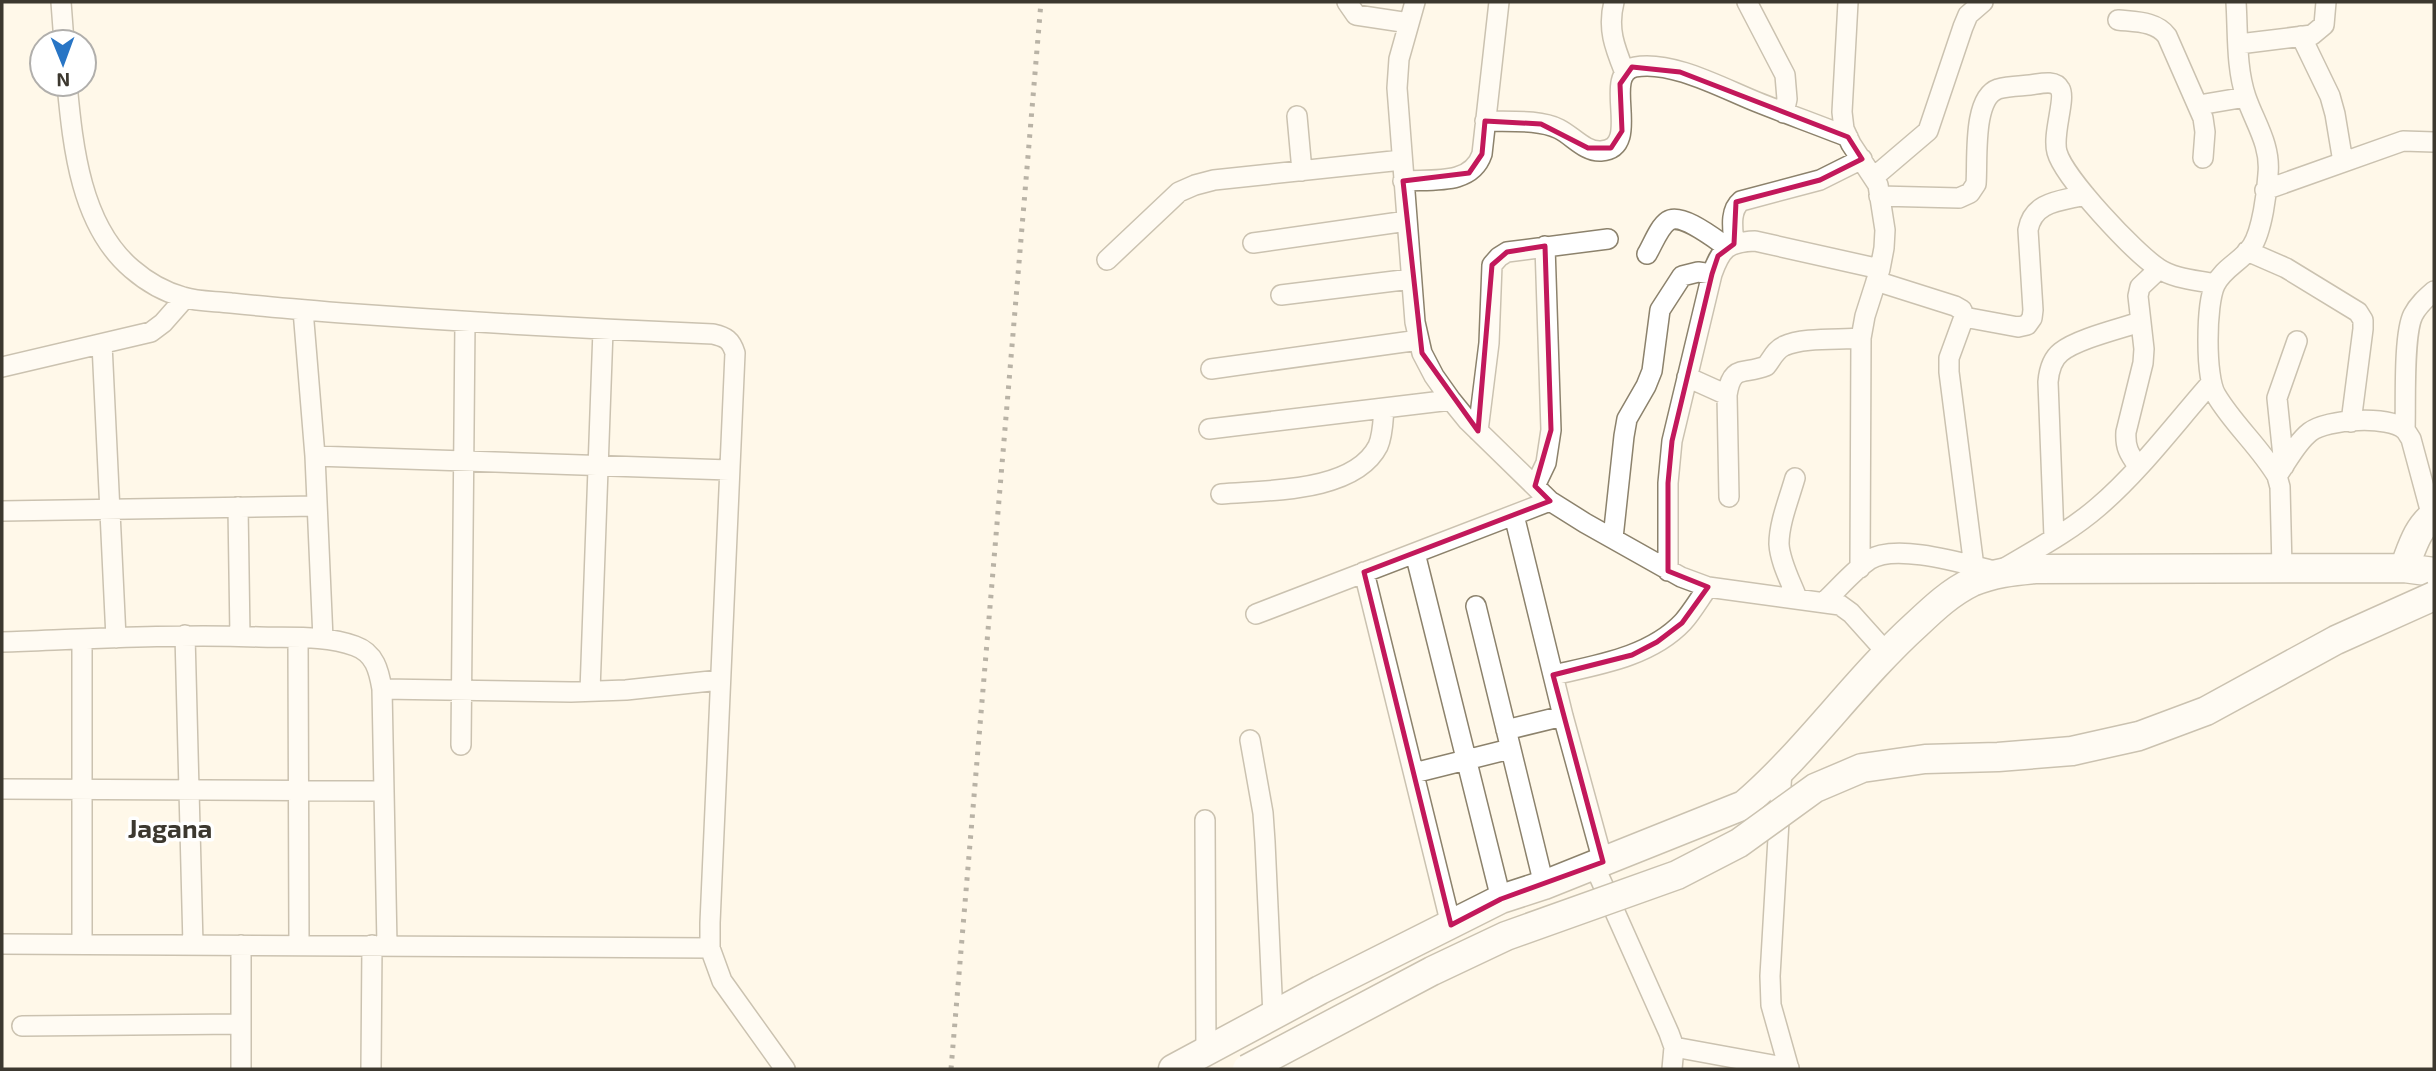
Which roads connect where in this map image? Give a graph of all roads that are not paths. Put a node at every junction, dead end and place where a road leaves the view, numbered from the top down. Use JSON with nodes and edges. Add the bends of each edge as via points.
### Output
{"nodes":[{"id":1,"x":61,"y":2,"type":"edge"},
{"id":2,"x":1347,"y":2,"type":"edge"},
{"id":3,"x":1415,"y":2,"type":"edge"},
{"id":4,"x":1499,"y":2,"type":"edge"},
{"id":5,"x":1614,"y":2,"type":"edge"},
{"id":6,"x":1747,"y":2,"type":"edge"},
{"id":7,"x":1848,"y":2,"type":"edge"},
{"id":8,"x":1983,"y":2,"type":"edge"},
{"id":9,"x":2236,"y":2,"type":"edge"},
{"id":10,"x":2326,"y":2,"type":"edge"},
{"id":11,"x":2118,"y":20,"type":"dead end"},
{"id":12,"x":1409,"y":23,"type":"junction"},
{"id":13,"x":63,"y":28,"type":"edge"},
{"id":14,"x":2301,"y":36,"type":"junction"},
{"id":15,"x":2239,"y":44,"type":"junction"},
{"id":16,"x":1625,"y":73,"type":"junction"},
{"id":17,"x":2246,"y":97,"type":"junction"},
{"id":18,"x":69,"y":98,"type":"edge"},
{"id":19,"x":2199,"y":105,"type":"junction"},
{"id":20,"x":1784,"y":113,"type":"junction"},
{"id":21,"x":1297,"y":116,"type":"dead end"},
{"id":22,"x":1485,"y":121,"type":"junction"},
{"id":23,"x":1848,"y":136,"type":"junction"},
{"id":24,"x":2430,"y":136,"type":"edge"},
{"id":25,"x":2203,"y":158,"type":"dead end"},
{"id":26,"x":1862,"y":159,"type":"junction"},
{"id":27,"x":1402,"y":160,"type":"junction"},
{"id":28,"x":2343,"y":162,"type":"junction"},
{"id":29,"x":1302,"y":171,"type":"junction"},
{"id":30,"x":1874,"y":177,"type":"junction"},
{"id":31,"x":1404,"y":181,"type":"junction"},
{"id":32,"x":2265,"y":190,"type":"junction"},
{"id":33,"x":2085,"y":195,"type":"junction"},
{"id":34,"x":1879,"y":196,"type":"junction"},
{"id":35,"x":1407,"y":221,"type":"junction"},
{"id":36,"x":1608,"y":239,"type":"dead end"},
{"id":37,"x":1253,"y":243,"type":"dead end"},
{"id":38,"x":1730,"y":245,"type":"junction"},
{"id":39,"x":1545,"y":246,"type":"junction"},
{"id":40,"x":2247,"y":251,"type":"junction"},
{"id":41,"x":1647,"y":254,"type":"dead end"},
{"id":42,"x":1107,"y":260,"type":"dead end"},
{"id":43,"x":2159,"y":269,"type":"junction"},
{"id":44,"x":1712,"y":274,"type":"junction"},
{"id":45,"x":1878,"y":275,"type":"junction"},
{"id":46,"x":1411,"y":279,"type":"junction"},
{"id":47,"x":2215,"y":284,"type":"junction"},
{"id":48,"x":2434,"y":291,"type":"edge"},
{"id":49,"x":1281,"y":295,"type":"dead end"},
{"id":50,"x":185,"y":298,"type":"junction"},
{"id":51,"x":303,"y":310,"type":"junction"},
{"id":52,"x":1964,"y":317,"type":"junction"},
{"id":53,"x":466,"y":322,"type":"junction"},
{"id":54,"x":2140,"y":322,"type":"junction"},
{"id":55,"x":603,"y":330,"type":"junction"},
{"id":56,"x":1861,"y":338,"type":"junction"},
{"id":57,"x":1419,"y":340,"type":"junction"},
{"id":58,"x":2297,"y":341,"type":"dead end"},
{"id":59,"x":102,"y":344,"type":"junction"},
{"id":60,"x":2,"y":367,"type":"edge"},
{"id":61,"x":1211,"y":369,"type":"dead end"},
{"id":62,"x":1687,"y":377,"type":"junction"},
{"id":63,"x":2211,"y":383,"type":"junction"},
{"id":64,"x":1727,"y":395,"type":"junction"},
{"id":65,"x":1451,"y":400,"type":"junction"},
{"id":66,"x":1384,"y":408,"type":"junction"},
{"id":67,"x":2351,"y":422,"type":"junction"},
{"id":68,"x":1209,"y":429,"type":"dead end"},
{"id":69,"x":1478,"y":430,"type":"junction"},
{"id":70,"x":2405,"y":430,"type":"junction"},
{"id":71,"x":315,"y":456,"type":"junction"},
{"id":72,"x":462,"y":461,"type":"junction"},
{"id":73,"x":597,"y":466,"type":"junction"},
{"id":74,"x":2138,"y":466,"type":"junction"},
{"id":75,"x":729,"y":470,"type":"junction"},
{"id":76,"x":2280,"y":471,"type":"junction"},
{"id":77,"x":1795,"y":478,"type":"dead end"},
{"id":78,"x":1535,"y":486,"type":"junction"},
{"id":79,"x":1221,"y":494,"type":"dead end"},
{"id":80,"x":1729,"y":497,"type":"dead end"},
{"id":81,"x":1550,"y":501,"type":"junction"},
{"id":82,"x":317,"y":506,"type":"junction"},
{"id":83,"x":238,"y":507,"type":"junction"},
{"id":84,"x":110,"y":509,"type":"junction"},
{"id":85,"x":2,"y":511,"type":"edge"},
{"id":86,"x":1514,"y":515,"type":"junction"},
{"id":87,"x":2433,"y":516,"type":"edge"},
{"id":88,"x":2054,"y":537,"type":"junction"},
{"id":89,"x":1613,"y":538,"type":"junction"},
{"id":90,"x":1415,"y":553,"type":"junction"},
{"id":91,"x":1860,"y":568,"type":"junction"},
{"id":92,"x":2282,"y":568,"type":"junction"},
{"id":93,"x":2404,"y":568,"type":"junction"},
{"id":94,"x":1986,"y":569,"type":"junction"},
{"id":95,"x":1668,"y":571,"type":"junction"},
{"id":96,"x":1364,"y":572,"type":"junction"},
{"id":97,"x":2434,"y":572,"type":"edge"},
{"id":98,"x":1708,"y":587,"type":"junction"},
{"id":99,"x":2434,"y":596,"type":"edge"},
{"id":100,"x":1797,"y":598,"type":"junction"},
{"id":101,"x":1824,"y":602,"type":"junction"},
{"id":102,"x":1476,"y":606,"type":"dead end"},
{"id":103,"x":1256,"y":614,"type":"dead end"},
{"id":104,"x":185,"y":635,"type":"junction"},
{"id":105,"x":240,"y":636,"type":"junction"},
{"id":106,"x":116,"y":638,"type":"junction"},
{"id":107,"x":298,"y":638,"type":"junction"},
{"id":108,"x":82,"y":639,"type":"junction"},
{"id":109,"x":323,"y":639,"type":"junction"},
{"id":110,"x":2,"y":642,"type":"edge"},
{"id":111,"x":1886,"y":652,"type":"junction"},
{"id":112,"x":1553,"y":675,"type":"junction"},
{"id":113,"x":720,"y":680,"type":"junction"},
{"id":114,"x":382,"y":689,"type":"junction"},
{"id":115,"x":461,"y":690,"type":"junction"},
{"id":116,"x":590,"y":691,"type":"junction"},
{"id":117,"x":1563,"y":716,"type":"junction"},
{"id":118,"x":1250,"y":740,"type":"dead end"},
{"id":119,"x":1508,"y":740,"type":"junction"},
{"id":120,"x":461,"y":745,"type":"dead end"},
{"id":121,"x":1465,"y":760,"type":"junction"},
{"id":122,"x":1782,"y":769,"type":"junction"},
{"id":123,"x":1414,"y":773,"type":"junction"},
{"id":124,"x":2,"y":789,"type":"edge"},
{"id":125,"x":82,"y":790,"type":"junction"},
{"id":126,"x":189,"y":790,"type":"junction"},
{"id":127,"x":298,"y":791,"type":"junction"},
{"id":128,"x":384,"y":791,"type":"junction"},
{"id":129,"x":1205,"y":820,"type":"dead end"},
{"id":130,"x":1599,"y":864,"type":"junction"},
{"id":131,"x":1544,"y":885,"type":"junction"},
{"id":132,"x":1501,"y":899,"type":"junction"},
{"id":133,"x":1451,"y":925,"type":"junction"},
{"id":134,"x":2,"y":944,"type":"edge"},
{"id":135,"x":82,"y":944,"type":"junction"},
{"id":136,"x":192,"y":945,"type":"junction"},
{"id":137,"x":241,"y":945,"type":"junction"},
{"id":138,"x":299,"y":945,"type":"junction"},
{"id":139,"x":379,"y":945,"type":"junction"},
{"id":140,"x":710,"y":948,"type":"junction"},
{"id":141,"x":1273,"y":1016,"type":"junction"},
{"id":142,"x":241,"y":1024,"type":"junction"},
{"id":143,"x":22,"y":1026,"type":"dead end"},
{"id":144,"x":1674,"y":1047,"type":"junction"},
{"id":145,"x":1206,"y":1052,"type":"junction"},
{"id":146,"x":241,"y":1069,"type":"edge"},
{"id":147,"x":371,"y":1069,"type":"edge"},
{"id":148,"x":785,"y":1069,"type":"edge"},
{"id":149,"x":1173,"y":1069,"type":"edge"},
{"id":150,"x":1247,"y":1069,"type":"edge"},
{"id":151,"x":1672,"y":1069,"type":"edge"},
{"id":152,"x":1789,"y":1069,"type":"edge"}],
"edges":[{"from":1,"to":13,"type":"street"},
{"from":2,"to":12,"type":"street","via":[[1356,15]]},
{"from":3,"to":12,"type":"street"},
{"from":4,"to":22,"type":"street"},
{"from":5,"to":16,"type":"street","via":[[1611,40]]},
{"from":6,"to":20,"type":"street","via":[[1785,75]]},
{"from":7,"to":23,"type":"street","via":[[1842,111]]},
{"from":8,"to":30,"type":"street","via":[[1963,27],[1928,131]]},
{"from":9,"to":15,"type":"street"},
{"from":10,"to":14,"type":"street","via":[[2324,25],[2312,35]]},
{"from":11,"to":19,"type":"street","via":[[2161,29]]},
{"from":12,"to":27,"type":"street","via":[[1397,89]]},
{"from":14,"to":15,"type":"street"},
{"from":14,"to":28,"type":"street","via":[[2330,96]]},
{"from":15,"to":17,"type":"street"},
{"from":16,"to":20,"type":"street","via":[[1632,67],[1666,68]]},
{"from":16,"to":22,"type":"street","via":[[1620,84],[1622,131],[1611,148],[1588,148],[1549,125]]},
{"from":17,"to":19,"type":"street"},
{"from":17,"to":32,"type":"street","via":[[2264,138]]},
{"from":18,"to":50,"type":"street","via":[[83,181],[97,225],[133,270]]},
{"from":19,"to":25,"type":"street","via":[[2205,132]]},
{"from":20,"to":23,"type":"street"},
{"from":21,"to":29,"type":"street"},
{"from":22,"to":31,"type":"street","via":[[1482,154],[1469,173],[1458,178]]},
{"from":23,"to":26,"type":"street"},
{"from":24,"to":28,"type":"street"},
{"from":26,"to":30,"type":"street"},
{"from":26,"to":38,"type":"street","via":[[1820,180],[1741,201],[1735,205]]},
{"from":27,"to":29,"type":"street"},
{"from":27,"to":31,"type":"street"},
{"from":28,"to":32,"type":"street"},
{"from":29,"to":42,"type":"street","via":[[1195,184],[1179,192]]},
{"from":30,"to":34,"type":"street"},
{"from":31,"to":35,"type":"street"},
{"from":32,"to":40,"type":"street","via":[[2259,227]]},
{"from":33,"to":34,"type":"street","via":[[2057,153],[2054,134],[2063,98],[2061,89],[2046,83],[1997,89],[1989,95],[1980,113],[1976,184],[1970,193],[1959,198]]},
{"from":33,"to":43,"type":"street"},
{"from":33,"to":52,"type":"street","via":[[2049,204],[2030,216],[2033,310],[2027,325]]},
{"from":34,"to":45,"type":"street","via":[[1885,230]]},
{"from":35,"to":37,"type":"street"},
{"from":35,"to":46,"type":"street"},
{"from":36,"to":39,"type":"street"},
{"from":38,"to":41,"type":"street","via":[[1672,218]]},
{"from":38,"to":44,"type":"street","via":[[1718,256]]},
{"from":38,"to":45,"type":"street","via":[[1755,241]]},
{"from":39,"to":69,"type":"street","via":[[1507,252],[1492,265],[1489,343]]},
{"from":39,"to":78,"type":"street","via":[[1551,430],[1546,463]]},
{"from":40,"to":47,"type":"street"},
{"from":40,"to":67,"type":"street","via":[[2286,268],[2358,312],[2363,329]]},
{"from":43,"to":47,"type":"street"},
{"from":43,"to":54,"type":"street","via":[[2140,287]]},
{"from":44,"to":62,"type":"street"},
{"from":44,"to":89,"type":"street","via":[[1682,276],[1660,310],[1651,371],[1625,428]]},
{"from":45,"to":52,"type":"street","via":[[1955,306]]},
{"from":45,"to":56,"type":"street"},
{"from":46,"to":49,"type":"street"},
{"from":46,"to":57,"type":"street"},
{"from":47,"to":63,"type":"street","via":[[2209,302]]},
{"from":48,"to":70,"type":"street","via":[[2419,304],[2407,335]]},
{"from":50,"to":51,"type":"street"},
{"from":50,"to":59,"type":"street","via":[[151,332]]},
{"from":51,"to":53,"type":"street"},
{"from":51,"to":71,"type":"street"},
{"from":52,"to":94,"type":"street","via":[[1949,358],[1949,372]]},
{"from":53,"to":55,"type":"street"},
{"from":53,"to":72,"type":"street"},
{"from":54,"to":74,"type":"street","via":[[2143,363],[2126,432],[2128,453]]},
{"from":54,"to":88,"type":"street","via":[[2072,345],[2052,363],[2048,382]]},
{"from":55,"to":73,"type":"street"},
{"from":55,"to":75,"type":"street","via":[[713,334],[732,343]]},
{"from":56,"to":64,"type":"street","via":[[1784,346],[1766,366],[1734,374]]},
{"from":56,"to":91,"type":"street"},
{"from":57,"to":61,"type":"street"},
{"from":57,"to":65,"type":"street","via":[[1422,354]]},
{"from":58,"to":76,"type":"street","via":[[2277,398]]},
{"from":59,"to":60,"type":"street"},
{"from":59,"to":84,"type":"street"},
{"from":62,"to":64,"type":"street"},
{"from":62,"to":95,"type":"street","via":[[1669,461]]},
{"from":63,"to":74,"type":"street"},
{"from":63,"to":76,"type":"street"},
{"from":64,"to":80,"type":"street"},
{"from":65,"to":66,"type":"street"},
{"from":65,"to":69,"type":"street"},
{"from":66,"to":68,"type":"street"},
{"from":66,"to":79,"type":"street","via":[[1378,446],[1353,471],[1304,486]]},
{"from":67,"to":70,"type":"street","via":[[2381,422]]},
{"from":67,"to":76,"type":"street","via":[[2312,430]]},
{"from":69,"to":78,"type":"street"},
{"from":70,"to":87,"type":"street","via":[[2416,451]]},
{"from":71,"to":72,"type":"street"},
{"from":71,"to":82,"type":"street"},
{"from":72,"to":73,"type":"street"},
{"from":72,"to":115,"type":"street"},
{"from":73,"to":75,"type":"street"},
{"from":73,"to":116,"type":"street"},
{"from":74,"to":88,"type":"street","via":[[2097,509]]},
{"from":75,"to":113,"type":"street"},
{"from":76,"to":92,"type":"street"},
{"from":77,"to":100,"type":"street","via":[[1779,545]]},
{"from":78,"to":81,"type":"street"},
{"from":81,"to":86,"type":"street"},
{"from":81,"to":89,"type":"street"},
{"from":82,"to":83,"type":"street"},
{"from":82,"to":109,"type":"street"},
{"from":83,"to":84,"type":"street"},
{"from":83,"to":105,"type":"street"},
{"from":84,"to":85,"type":"street"},
{"from":84,"to":106,"type":"street"},
{"from":86,"to":90,"type":"street"},
{"from":86,"to":112,"type":"street"},
{"from":87,"to":93,"type":"street","via":[[2418,532]]},
{"from":88,"to":94,"type":"street"},
{"from":89,"to":95,"type":"street"},
{"from":90,"to":96,"type":"street"},
{"from":90,"to":121,"type":"street"},
{"from":91,"to":94,"type":"street","via":[[1878,556],[1907,553]]},
{"from":91,"to":101,"type":"street"},
{"from":92,"to":93,"type":"street"},
{"from":92,"to":94,"type":"street"},
{"from":93,"to":97,"type":"street"},
{"from":94,"to":111,"type":"street"},
{"from":95,"to":98,"type":"street"},
{"from":96,"to":103,"type":"street"},
{"from":96,"to":123,"type":"street"},
{"from":98,"to":100,"type":"street"},
{"from":98,"to":112,"type":"street","via":[[1682,623],[1657,642],[1632,655]]},
{"from":99,"to":150,"type":"street","bridge":true,"via":[[2336,640],[2206,711],[2138,736],[2072,751],[1925,759],[1862,768],[1815,788],[1739,844],[1677,875],[1506,936]]},
{"from":100,"to":101,"type":"street"},
{"from":101,"to":111,"type":"street","via":[[1851,613]]},
{"from":102,"to":119,"type":"street"},
{"from":104,"to":105,"type":"street"},
{"from":104,"to":106,"type":"street"},
{"from":104,"to":126,"type":"street"},
{"from":105,"to":107,"type":"street"},
{"from":106,"to":108,"type":"street"},
{"from":107,"to":109,"type":"street"},
{"from":107,"to":127,"type":"street"},
{"from":108,"to":110,"type":"street"},
{"from":108,"to":125,"type":"street"},
{"from":109,"to":114,"type":"street","via":[[357,647],[373,659]]},
{"from":111,"to":122,"type":"street"},
{"from":112,"to":117,"type":"street"},
{"from":113,"to":116,"type":"street"},
{"from":113,"to":140,"type":"street"},
{"from":114,"to":115,"type":"street"},
{"from":114,"to":128,"type":"street"},
{"from":115,"to":116,"type":"street"},
{"from":115,"to":120,"type":"street"},
{"from":117,"to":119,"type":"street"},
{"from":117,"to":130,"type":"street"},
{"from":118,"to":141,"type":"street","via":[[1264,832]]},
{"from":119,"to":121,"type":"street"},
{"from":119,"to":131,"type":"street"},
{"from":121,"to":123,"type":"street"},
{"from":121,"to":132,"type":"street"},
{"from":122,"to":130,"type":"street","via":[[1744,805]]},
{"from":122,"to":152,"type":"street","via":[[1770,976],[1771,1005]]},
{"from":123,"to":133,"type":"street"},
{"from":124,"to":125,"type":"street"},
{"from":125,"to":126,"type":"street"},
{"from":125,"to":135,"type":"street"},
{"from":126,"to":127,"type":"street"},
{"from":126,"to":136,"type":"street"},
{"from":127,"to":128,"type":"street"},
{"from":127,"to":138,"type":"street"},
{"from":128,"to":139,"type":"street"},
{"from":129,"to":145,"type":"street"},
{"from":130,"to":131,"type":"street"},
{"from":130,"to":144,"type":"street"},
{"from":131,"to":132,"type":"street"},
{"from":132,"to":133,"type":"street"},
{"from":133,"to":141,"type":"street"},
{"from":134,"to":135,"type":"street"},
{"from":135,"to":136,"type":"street"},
{"from":136,"to":137,"type":"street"},
{"from":137,"to":138,"type":"street"},
{"from":137,"to":142,"type":"street"},
{"from":138,"to":139,"type":"street"},
{"from":139,"to":140,"type":"street"},
{"from":139,"to":147,"type":"street"},
{"from":140,"to":148,"type":"street","via":[[722,981]]},
{"from":141,"to":145,"type":"street"},
{"from":142,"to":143,"type":"street"},
{"from":142,"to":146,"type":"street"},
{"from":144,"to":151,"type":"street"},
{"from":144,"to":152,"type":"street"},
{"from":145,"to":149,"type":"street"}]}
